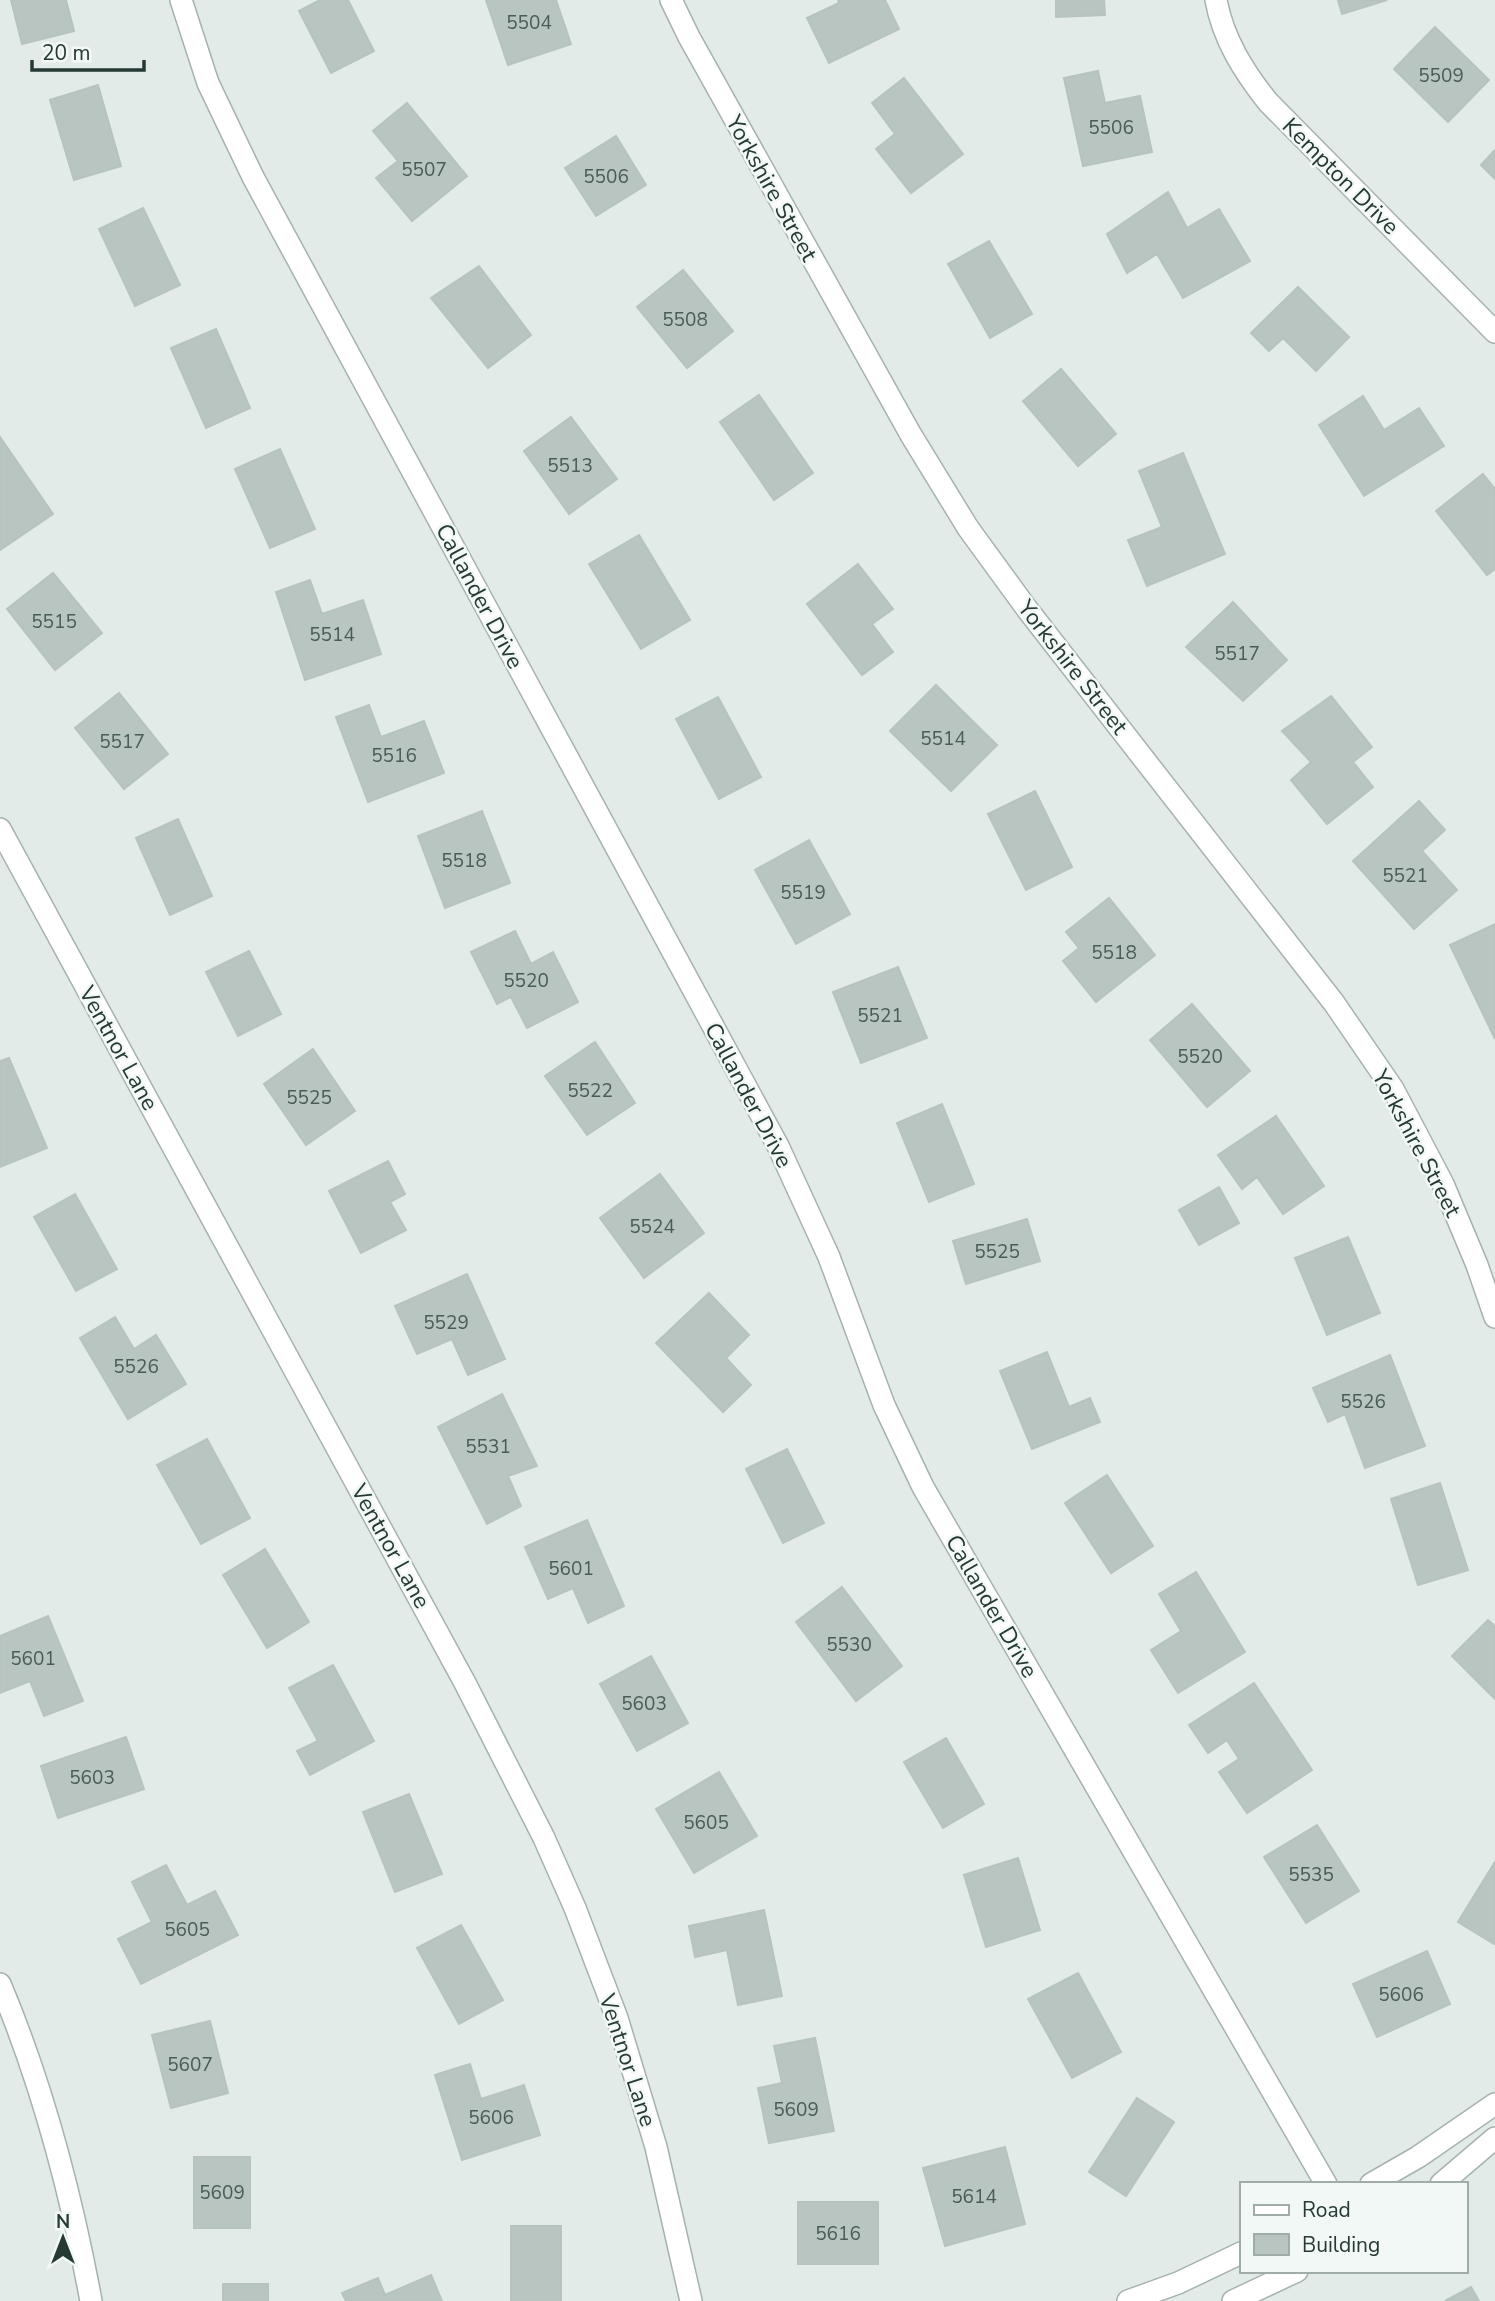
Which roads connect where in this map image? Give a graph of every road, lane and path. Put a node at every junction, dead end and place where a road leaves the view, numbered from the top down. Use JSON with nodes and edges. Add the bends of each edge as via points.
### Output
{"nodes":[{"id":1,"x":181,"y":0,"type":"edge"},
{"id":2,"x":671,"y":0,"type":"edge"},
{"id":3,"x":1216,"y":0,"type":"edge"},
{"id":4,"x":1495,"y":332,"type":"edge"},
{"id":5,"x":0,"y":829,"type":"edge"},
{"id":6,"x":1495,"y":1317,"type":"edge"},
{"id":7,"x":0,"y":1984,"type":"edge"},
{"id":8,"x":1495,"y":2104,"type":"edge"},
{"id":9,"x":1495,"y":2138,"type":"edge"},
{"id":10,"x":1325,"y":2182,"type":"edge"},
{"id":11,"x":1374,"y":2182,"type":"edge"},
{"id":12,"x":1443,"y":2182,"type":"edge"},
{"id":13,"x":1240,"y":2253,"type":"edge"},
{"id":14,"x":1293,"y":2273,"type":"edge"},
{"id":15,"x":91,"y":2301,"type":"edge"},
{"id":16,"x":691,"y":2301,"type":"edge"},
{"id":17,"x":1128,"y":2301,"type":"edge"},
{"id":18,"x":1233,"y":2301,"type":"edge"}],
"edges":[{"from":1,"to":10,"type":"street","name":"Callander Drive","via":[[208,83],[253,177],[778,1146],[829,1257],[884,1405],[923,1487]]},
{"from":2,"to":6,"type":"street","name":"Yorkshire Street","via":[[911,435],[968,528],[1334,1003],[1393,1089],[1443,1184]]},
{"from":3,"to":4,"type":"street","name":"Kempton Drive","via":[[1231,48],[1268,102]]},
{"from":5,"to":16,"type":"street","name":"Ventnor Lane","via":[[465,1683],[544,1838],[617,2018],[656,2147]]},
{"from":7,"to":15,"type":"street","via":[[22,2036],[62,2164]]},
{"from":8,"to":11,"type":"street"},
{"from":9,"to":12,"type":"street"},
{"from":13,"to":17,"type":"street"},
{"from":14,"to":18,"type":"street"}]}
